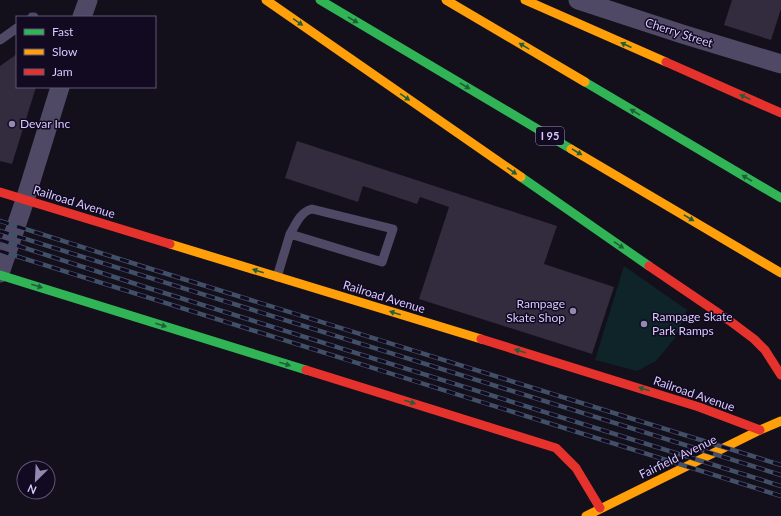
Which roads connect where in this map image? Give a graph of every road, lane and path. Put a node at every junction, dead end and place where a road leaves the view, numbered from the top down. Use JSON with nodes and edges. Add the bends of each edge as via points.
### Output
{"nodes":[{"id":1,"x":88,"y":0,"type":"edge"},
{"id":2,"x":266,"y":0,"type":"edge"},
{"id":3,"x":320,"y":0,"type":"edge"},
{"id":4,"x":446,"y":0,"type":"edge"},
{"id":5,"x":525,"y":0,"type":"edge"},
{"id":6,"x":578,"y":0,"type":"edge"},
{"id":7,"x":82,"y":16,"type":"edge"},
{"id":8,"x":16,"y":29,"type":"edge"},
{"id":9,"x":0,"y":40,"type":"edge"},
{"id":10,"x":781,"y":64,"type":"edge"},
{"id":11,"x":60,"y":88,"type":"edge"},
{"id":12,"x":781,"y":113,"type":"edge"},
{"id":13,"x":0,"y":192,"type":"edge"},
{"id":14,"x":781,"y":198,"type":"edge"},
{"id":15,"x":25,"y":200,"type":"junction"},
{"id":16,"x":290,"y":234,"type":"junction"},
{"id":17,"x":781,"y":272,"type":"edge"},
{"id":18,"x":0,"y":274,"type":"edge"},
{"id":19,"x":277,"y":277,"type":"junction"},
{"id":20,"x":781,"y":375,"type":"edge"},
{"id":21,"x":781,"y":421,"type":"edge"},
{"id":22,"x":760,"y":430,"type":"junction"},
{"id":23,"x":600,"y":508,"type":"junction"},
{"id":24,"x":586,"y":516,"type":"edge"}],
"edges":[{"from":1,"to":7,"type":"street"},
{"from":2,"to":20,"type":"main road","one_way":true,"via":[[730,321],[765,350]]},
{"from":3,"to":17,"type":"main road","number":"I 95","one_way":true},
{"from":14,"to":4,"type":"main road","one_way":true},
{"from":12,"to":5,"type":"main road","one_way":true},
{"from":6,"to":10,"type":"street","name":"Cherry Street"},
{"from":8,"to":9,"type":"lane"},
{"from":11,"to":15,"type":"street"},
{"from":13,"to":15,"type":"main road","name":"Railroad Avenue"},
{"from":15,"to":18,"type":"street"},
{"from":19,"to":15,"type":"main road","name":"Railroad Avenue","one_way":true},
{"from":16,"to":16,"type":"lane","via":[[306,210],[312,209],[393,230],[382,262]]},
{"from":16,"to":19,"type":"lane"},
{"from":18,"to":23,"type":"main road","one_way":true,"via":[[556,448],[576,466]]},
{"from":22,"to":19,"type":"main road","name":"Railroad Avenue","one_way":true,"via":[[699,406]]},
{"from":21,"to":22,"type":"main road","name":"Fairfield Avenue"},
{"from":22,"to":23,"type":"main road","name":"Fairfield Avenue"},
{"from":23,"to":24,"type":"main road","name":"Fairfield Avenue"}]}
